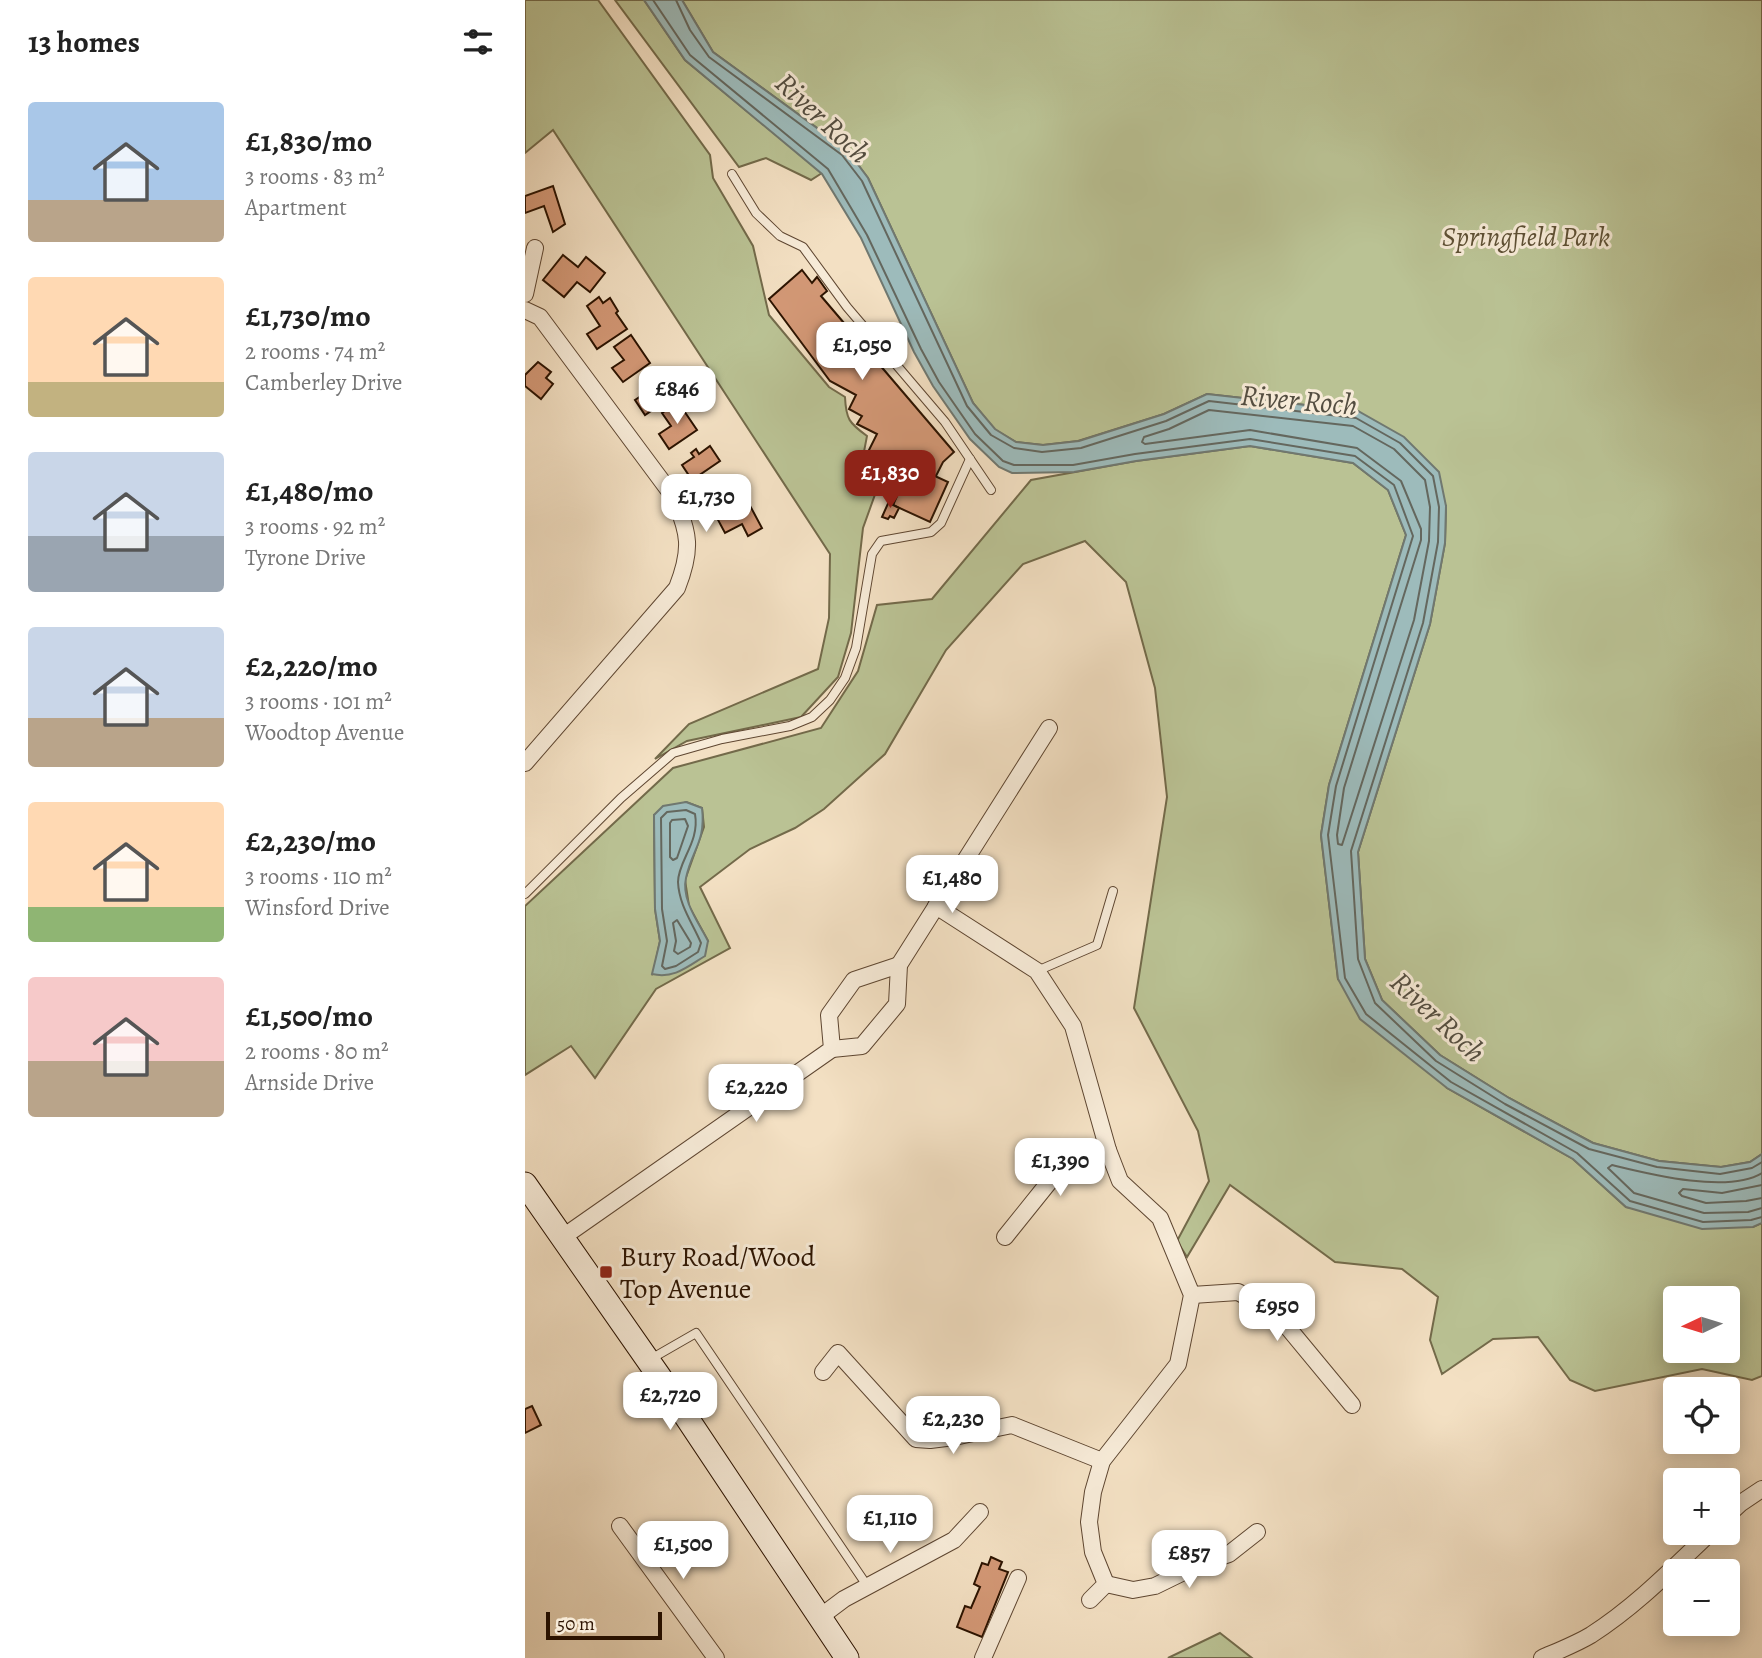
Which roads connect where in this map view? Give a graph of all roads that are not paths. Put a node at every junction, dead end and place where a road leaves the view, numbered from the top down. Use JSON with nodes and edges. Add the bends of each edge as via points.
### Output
{"nodes":[{"id":1,"x":732,"y":174,"type":"dead end"},
{"id":2,"x":535,"y":247,"type":"edge"},
{"id":3,"x":525,"y":294,"type":"edge"},
{"id":4,"x":525,"y":310,"type":"edge"},
{"id":5,"x":970,"y":459,"type":"junction"},
{"id":6,"x":991,"y":490,"type":"dead end"},
{"id":7,"x":1049,"y":728,"type":"dead end"},
{"id":8,"x":525,"y":763,"type":"edge"},
{"id":9,"x":1113,"y":891,"type":"dead end"},
{"id":10,"x":525,"y":894,"type":"edge"},
{"id":11,"x":936,"y":906,"type":"junction"},
{"id":12,"x":899,"y":965,"type":"junction"},
{"id":13,"x":1037,"y":971,"type":"junction"},
{"id":14,"x":832,"y":1049,"type":"junction"},
{"id":15,"x":1108,"y":1150,"type":"junction"},
{"id":16,"x":525,"y":1184,"type":"edge"},
{"id":17,"x":563,"y":1237,"type":"junction"},
{"id":18,"x":1005,"y":1237,"type":"dead end"},
{"id":19,"x":1192,"y":1295,"type":"junction"},
{"id":20,"x":648,"y":1361,"type":"junction"},
{"id":21,"x":823,"y":1372,"type":"dead end"},
{"id":22,"x":1352,"y":1405,"type":"dead end"},
{"id":23,"x":1102,"y":1461,"type":"junction"},
{"id":24,"x":1762,"y":1489,"type":"edge"},
{"id":25,"x":1740,"y":1504,"type":"edge"},
{"id":26,"x":980,"y":1512,"type":"dead end"},
{"id":27,"x":619,"y":1526,"type":"dead end"},
{"id":28,"x":1257,"y":1532,"type":"dead end"},
{"id":29,"x":1697,"y":1545,"type":"edge"},
{"id":30,"x":1019,"y":1578,"type":"dead end"},
{"id":31,"x":1106,"y":1584,"type":"junction"},
{"id":32,"x":869,"y":1587,"type":"junction"},
{"id":33,"x":1090,"y":1600,"type":"dead end"},
{"id":34,"x":820,"y":1617,"type":"junction"},
{"id":35,"x":716,"y":1658,"type":"edge"},
{"id":36,"x":847,"y":1658,"type":"edge"},
{"id":37,"x":983,"y":1658,"type":"edge"},
{"id":38,"x":1542,"y":1658,"type":"edge"}],
"edges":[{"from":1,"to":5,"type":"lane","via":[[756,213],[780,236],[803,247]]},
{"from":2,"to":3,"type":"street"},
{"from":4,"to":8,"type":"street","via":[[540,317],[673,496],[689,545],[677,589]]},
{"from":5,"to":6,"type":"lane"},
{"from":5,"to":10,"type":"lane","via":[[941,523],[931,531],[881,541],[872,554],[856,648],[845,678],[830,700],[812,716],[790,726],[673,753]]},
{"from":7,"to":11,"type":"street"},
{"from":9,"to":13,"type":"lane","via":[[1097,945]]},
{"from":11,"to":12,"type":"street"},
{"from":11,"to":13,"type":"street"},
{"from":12,"to":14,"type":"street","via":[[897,1003],[862,1046]]},
{"from":12,"to":14,"type":"street","via":[[854,980],[829,1015]]},
{"from":13,"to":15,"type":"street","via":[[1073,1026]]},
{"from":14,"to":17,"type":"street"},
{"from":15,"to":18,"type":"street","via":[[1058,1171]]},
{"from":15,"to":19,"type":"street","via":[[1120,1181],[1160,1218]]},
{"from":16,"to":17,"type":"main road"},
{"from":17,"to":20,"type":"main road"},
{"from":19,"to":22,"type":"street","via":[[1238,1292],[1275,1312]]},
{"from":19,"to":23,"type":"street","via":[[1178,1364]]},
{"from":20,"to":32,"type":"lane","via":[[696,1333]]},
{"from":20,"to":34,"type":"main road"},
{"from":21,"to":23,"type":"street","via":[[838,1353],[916,1439],[954,1437],[1012,1424]]},
{"from":23,"to":31,"type":"street","via":[[1090,1522],[1093,1552]]},
{"from":24,"to":25,"type":"street"},
{"from":26,"to":32,"type":"street","via":[[954,1540]]},
{"from":27,"to":35,"type":"street"},
{"from":28,"to":31,"type":"street","via":[[1229,1554],[1155,1586],[1133,1590]]},
{"from":29,"to":38,"type":"street","via":[[1605,1625]]},
{"from":30,"to":37,"type":"street"},
{"from":31,"to":33,"type":"street"},
{"from":32,"to":34,"type":"street"},
{"from":34,"to":36,"type":"main road"}]}
